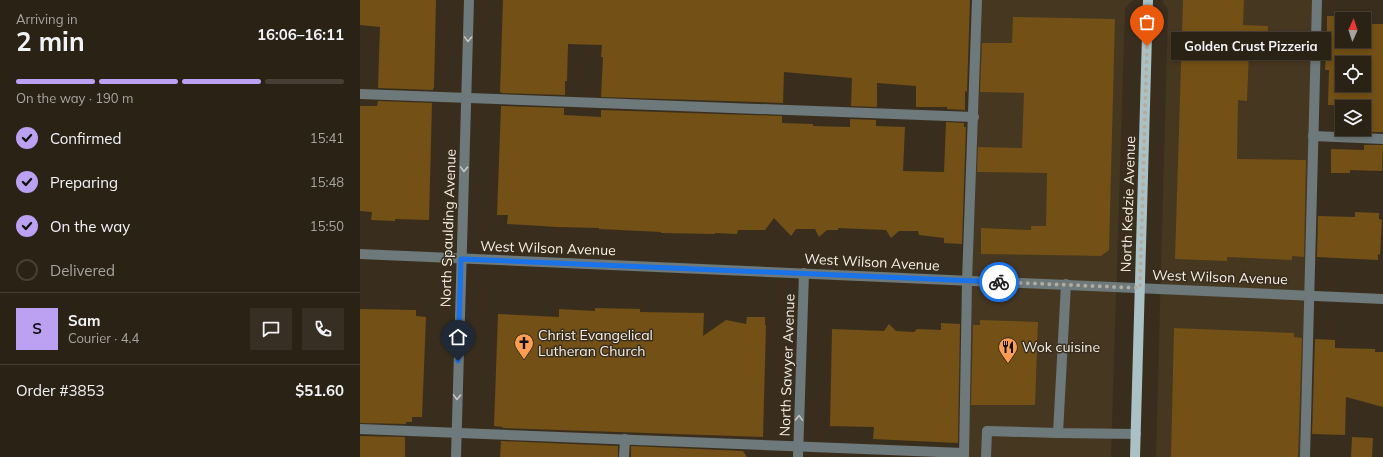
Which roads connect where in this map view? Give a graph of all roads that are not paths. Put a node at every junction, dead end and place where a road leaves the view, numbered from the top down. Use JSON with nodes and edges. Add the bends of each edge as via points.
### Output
{"nodes":[{"id":1,"x":469,"y":0,"type":"edge"},
{"id":2,"x":977,"y":0,"type":"edge"},
{"id":3,"x":1148,"y":0,"type":"edge"},
{"id":4,"x":1317,"y":0,"type":"edge"},
{"id":5,"x":360,"y":94,"type":"edge"},
{"id":6,"x":466,"y":98,"type":"junction"},
{"id":7,"x":974,"y":117,"type":"junction"},
{"id":8,"x":1313,"y":136,"type":"junction"},
{"id":9,"x":1383,"y":139,"type":"edge"},
{"id":10,"x":360,"y":254,"type":"edge"},
{"id":11,"x":461,"y":259,"type":"junction"},
{"id":12,"x":804,"y":273,"type":"junction"},
{"id":13,"x":967,"y":281,"type":"junction"},
{"id":14,"x":1066,"y":284,"type":"junction"},
{"id":15,"x":1140,"y":288,"type":"junction"},
{"id":16,"x":1309,"y":295,"type":"junction"},
{"id":17,"x":1383,"y":298,"type":"edge"},
{"id":18,"x":360,"y":429,"type":"edge"},
{"id":19,"x":456,"y":433,"type":"junction"},
{"id":20,"x":1058,"y":433,"type":"junction"},
{"id":21,"x":1136,"y":434,"type":"junction"},
{"id":22,"x":625,"y":440,"type":"junction"},
{"id":23,"x":798,"y":452,"type":"edge"},
{"id":24,"x":964,"y":455,"type":"edge"},
{"id":25,"x":456,"y":457,"type":"edge"},
{"id":26,"x":624,"y":457,"type":"edge"},
{"id":27,"x":986,"y":457,"type":"edge"},
{"id":28,"x":1135,"y":457,"type":"edge"},
{"id":29,"x":1305,"y":457,"type":"edge"}],
"edges":[{"from":1,"to":6,"type":"street","name":"North Spaulding Avenue","one_way":true},
{"from":2,"to":7,"type":"street"},
{"from":3,"to":15,"type":"main road","name":"North Kedzie Avenue"},
{"from":4,"to":8,"type":"street"},
{"from":5,"to":6,"type":"street"},
{"from":6,"to":7,"type":"street"},
{"from":6,"to":11,"type":"street","name":"North Spaulding Avenue","one_way":true},
{"from":7,"to":13,"type":"street"},
{"from":8,"to":9,"type":"street"},
{"from":8,"to":16,"type":"street"},
{"from":10,"to":11,"type":"street","name":"West Wilson Avenue"},
{"from":11,"to":12,"type":"street","name":"West Wilson Avenue"},
{"from":11,"to":19,"type":"street","name":"North Spaulding Avenue","one_way":true},
{"from":12,"to":13,"type":"street","name":"West Wilson Avenue"},
{"from":23,"to":12,"type":"street","name":"North Sawyer Avenue","one_way":true},
{"from":13,"to":14,"type":"street","name":"West Wilson Avenue"},
{"from":13,"to":24,"type":"street"},
{"from":14,"to":15,"type":"street","name":"West Wilson Avenue"},
{"from":14,"to":20,"type":"street"},
{"from":15,"to":16,"type":"street","name":"West Wilson Avenue"},
{"from":15,"to":21,"type":"main road","name":"North Kedzie Avenue"},
{"from":16,"to":17,"type":"street","name":"West Wilson Avenue"},
{"from":16,"to":29,"type":"street"},
{"from":18,"to":19,"type":"street"},
{"from":19,"to":22,"type":"street"},
{"from":19,"to":25,"type":"street","name":"North Spaulding Avenue"},
{"from":20,"to":21,"type":"street"},
{"from":20,"to":27,"type":"street","via":[[987,431]]},
{"from":21,"to":28,"type":"main road","name":"North Kedzie Avenue"},
{"from":22,"to":23,"type":"street"},
{"from":22,"to":26,"type":"street"},
{"from":23,"to":24,"type":"street"}]}
